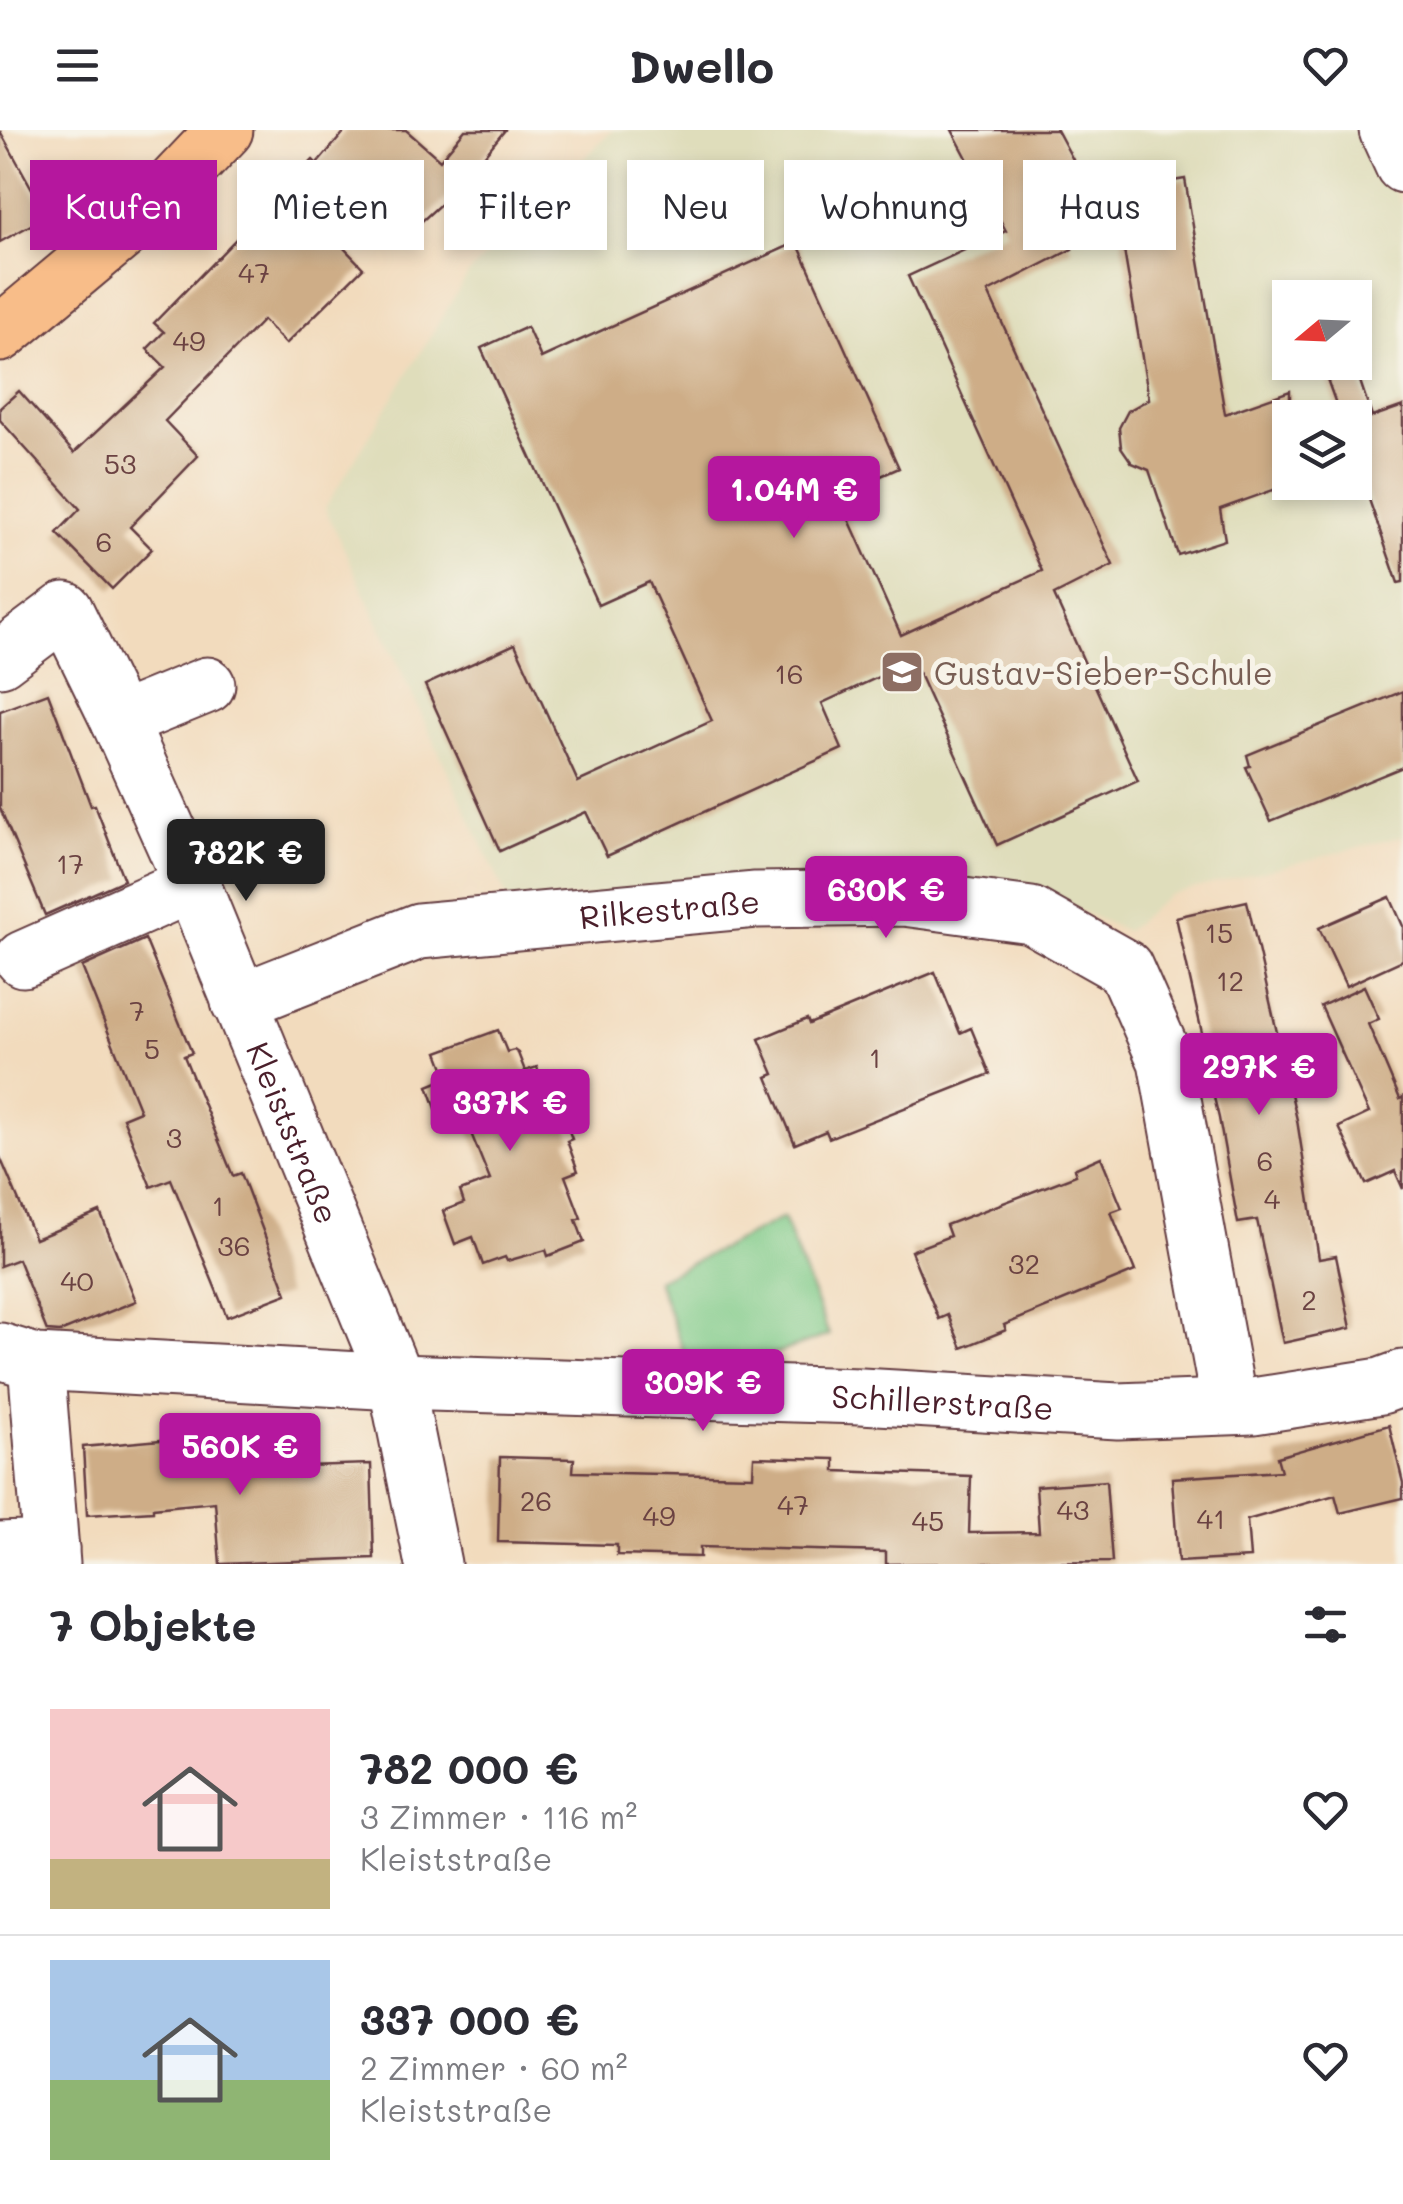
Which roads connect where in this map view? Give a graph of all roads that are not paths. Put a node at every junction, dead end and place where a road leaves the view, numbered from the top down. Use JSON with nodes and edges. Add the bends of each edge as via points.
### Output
{"nodes":[{"id":1,"x":226,"y":130,"type":"edge"},
{"id":2,"x":1387,"y":130,"type":"edge"},
{"id":3,"x":1403,"y":165,"type":"edge"},
{"id":4,"x":0,"y":334,"type":"edge"},
{"id":5,"x":0,"y":659,"type":"edge"},
{"id":6,"x":208,"y":685,"type":"dead end"},
{"id":7,"x":119,"y":721,"type":"junction"},
{"id":8,"x":192,"y":884,"type":"junction"},
{"id":9,"x":24,"y":960,"type":"dead end"},
{"id":10,"x":239,"y":1002,"type":"junction"},
{"id":11,"x":18,"y":1356,"type":"edge"},
{"id":12,"x":1403,"y":1378,"type":"edge"},
{"id":13,"x":396,"y":1382,"type":"junction"},
{"id":14,"x":1229,"y":1406,"type":"junction"},
{"id":15,"x":34,"y":1554,"type":"edge"},
{"id":16,"x":433,"y":1564,"type":"edge"}],
"edges":[{"from":1,"to":4,"type":"main road","via":[[153,206]]},
{"from":2,"to":3,"type":"street"},
{"from":5,"to":7,"type":"street","name":"Kleiststraße","via":[[65,610]]},
{"from":6,"to":7,"type":"street"},
{"from":7,"to":8,"type":"street","name":"Kleiststraße"},
{"from":8,"to":9,"type":"street"},
{"from":8,"to":10,"type":"street","name":"Kleiststraße"},
{"from":10,"to":13,"type":"street","name":"Kleiststraße"},
{"from":10,"to":14,"type":"street","name":"Rilkestraße","via":[[419,930],[756,900],[904,898],[1031,914],[1125,968],[1166,1061]]},
{"from":11,"to":13,"type":"street","name":"Schillerstraße"},
{"from":11,"to":15,"type":"street"},
{"from":12,"to":14,"type":"street","name":"Schillerstraße","via":[[1302,1400]]},
{"from":13,"to":14,"type":"street","name":"Schillerstraße","via":[[1118,1411]]},
{"from":13,"to":16,"type":"street","name":"Kleiststraße"}]}
